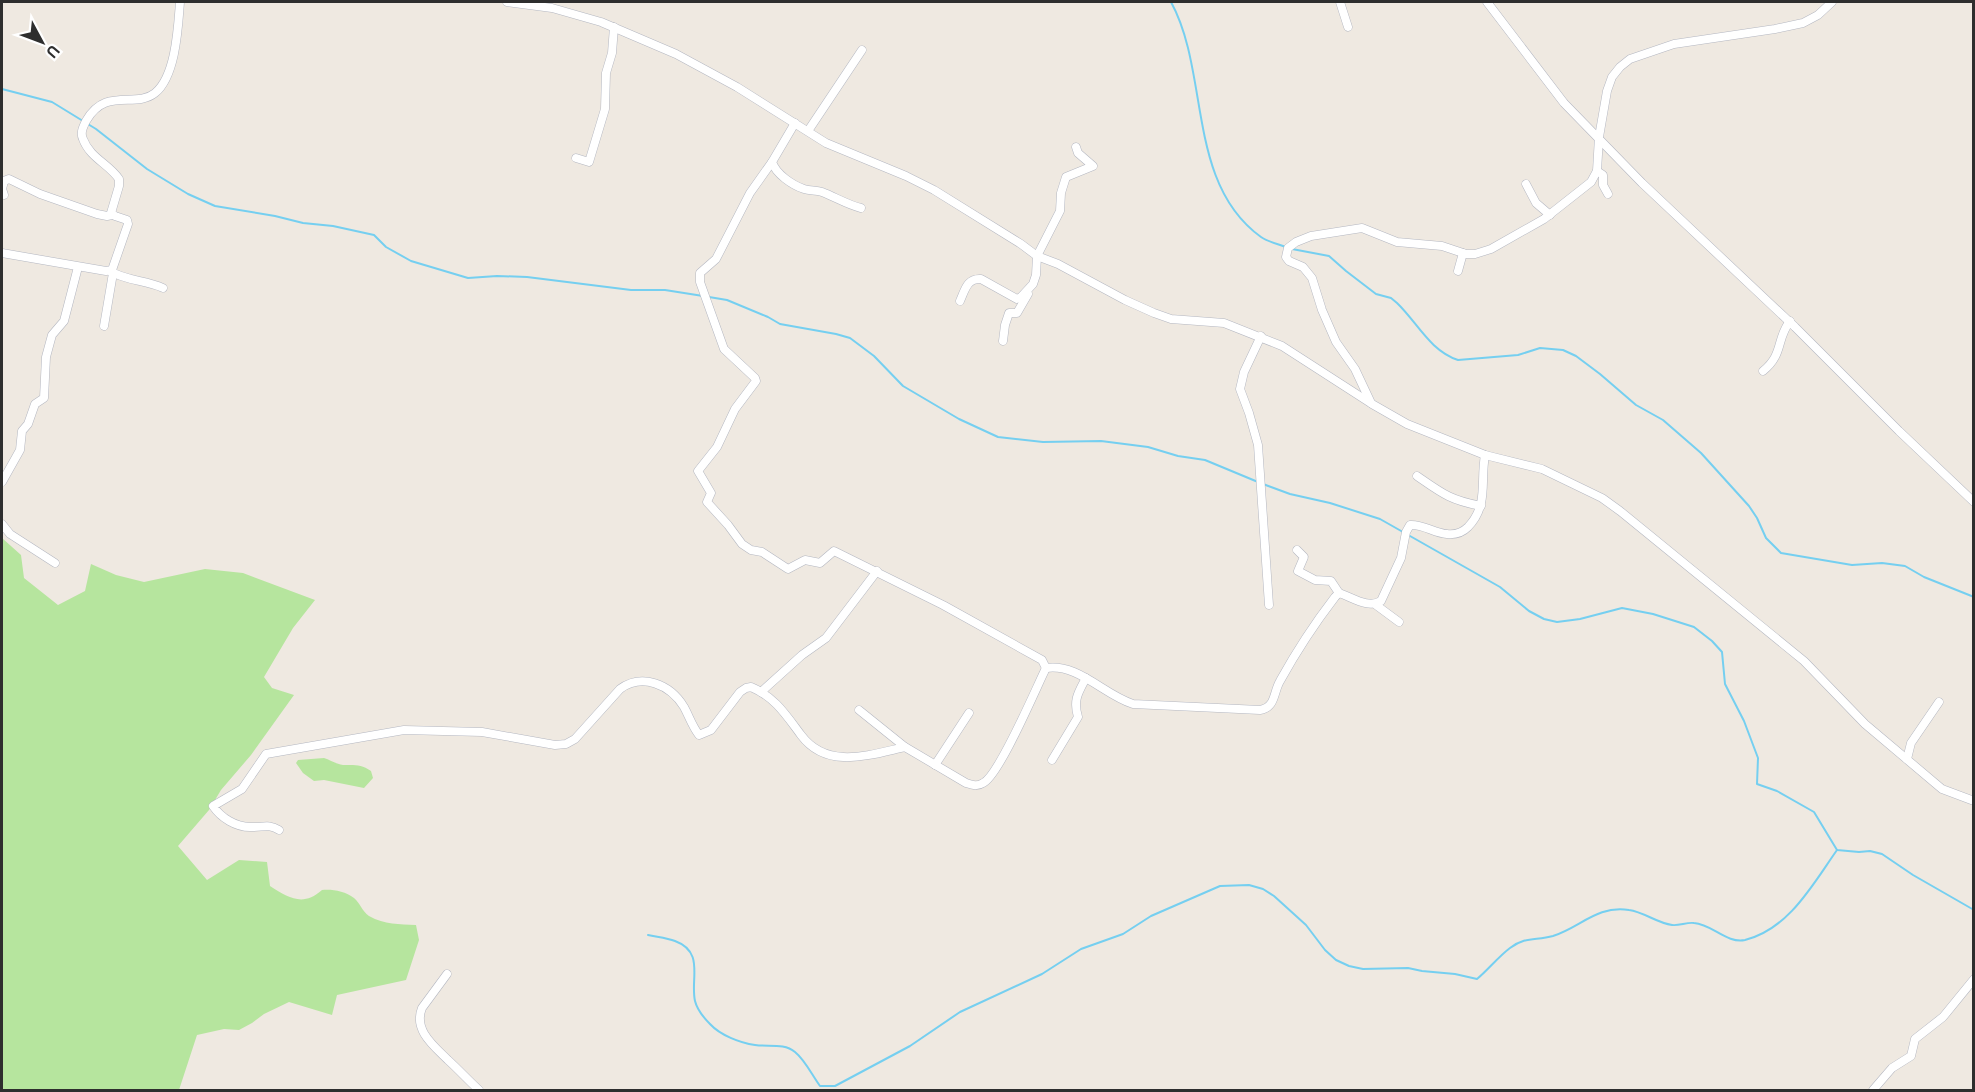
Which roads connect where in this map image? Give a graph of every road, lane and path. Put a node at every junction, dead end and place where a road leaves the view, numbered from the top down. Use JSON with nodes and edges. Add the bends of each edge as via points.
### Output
{"nodes":[{"id":1,"x":180,"y":2,"type":"edge"},
{"id":2,"x":512,"y":2,"type":"edge"},
{"id":3,"x":1340,"y":2,"type":"edge"},
{"id":4,"x":1487,"y":2,"type":"edge"},
{"id":5,"x":1833,"y":2,"type":"edge"},
{"id":6,"x":614,"y":27,"type":"junction"},
{"id":7,"x":1348,"y":27,"type":"dead end"},
{"id":8,"x":862,"y":50,"type":"dead end"},
{"id":9,"x":795,"y":123,"type":"junction"},
{"id":10,"x":808,"y":131,"type":"junction"},
{"id":11,"x":1599,"y":137,"type":"junction"},
{"id":12,"x":1076,"y":147,"type":"dead end"},
{"id":13,"x":576,"y":158,"type":"dead end"},
{"id":14,"x":772,"y":162,"type":"junction"},
{"id":15,"x":1597,"y":171,"type":"junction"},
{"id":16,"x":1526,"y":184,"type":"dead end"},
{"id":17,"x":1608,"y":194,"type":"dead end"},
{"id":18,"x":4,"y":195,"type":"dead end"},
{"id":19,"x":861,"y":208,"type":"dead end"},
{"id":20,"x":112,"y":215,"type":"junction"},
{"id":21,"x":1550,"y":215,"type":"junction"},
{"id":22,"x":1463,"y":253,"type":"junction"},
{"id":23,"x":2,"y":254,"type":"edge"},
{"id":24,"x":1037,"y":256,"type":"junction"},
{"id":25,"x":78,"y":267,"type":"junction"},
{"id":26,"x":1458,"y":271,"type":"dead end"},
{"id":27,"x":112,"y":272,"type":"junction"},
{"id":28,"x":1033,"y":284,"type":"junction"},
{"id":29,"x":163,"y":288,"type":"dead end"},
{"id":30,"x":960,"y":301,"type":"dead end"},
{"id":31,"x":1790,"y":321,"type":"junction"},
{"id":32,"x":104,"y":326,"type":"dead end"},
{"id":33,"x":1261,"y":336,"type":"junction"},
{"id":34,"x":1003,"y":341,"type":"dead end"},
{"id":35,"x":1763,"y":371,"type":"dead end"},
{"id":36,"x":1372,"y":405,"type":"junction"},
{"id":37,"x":1485,"y":455,"type":"junction"},
{"id":38,"x":1417,"y":476,"type":"dead end"},
{"id":39,"x":2,"y":482,"type":"edge"},
{"id":40,"x":1974,"y":502,"type":"edge"},
{"id":41,"x":1481,"y":506,"type":"junction"},
{"id":42,"x":2,"y":524,"type":"edge"},
{"id":43,"x":1297,"y":550,"type":"dead end"},
{"id":44,"x":55,"y":562,"type":"dead end"},
{"id":45,"x":877,"y":572,"type":"junction"},
{"id":46,"x":1339,"y":593,"type":"junction"},
{"id":47,"x":1269,"y":605,"type":"dead end"},
{"id":48,"x":1376,"y":605,"type":"junction"},
{"id":49,"x":1399,"y":622,"type":"dead end"},
{"id":50,"x":1046,"y":668,"type":"junction"},
{"id":51,"x":1086,"y":678,"type":"junction"},
{"id":52,"x":760,"y":692,"type":"junction"},
{"id":53,"x":1939,"y":702,"type":"dead end"},
{"id":54,"x":859,"y":710,"type":"dead end"},
{"id":55,"x":969,"y":713,"type":"dead end"},
{"id":56,"x":905,"y":747,"type":"junction"},
{"id":57,"x":1907,"y":759,"type":"junction"},
{"id":58,"x":1052,"y":760,"type":"dead end"},
{"id":59,"x":935,"y":765,"type":"junction"},
{"id":60,"x":1974,"y":801,"type":"edge"},
{"id":61,"x":279,"y":830,"type":"dead end"},
{"id":62,"x":447,"y":974,"type":"dead end"},
{"id":63,"x":1974,"y":979,"type":"edge"},
{"id":64,"x":479,"y":1090,"type":"edge"},
{"id":65,"x":1873,"y":1090,"type":"edge"}],
"edges":[{"from":1,"to":20,"type":"street","via":[[169,72],[154,94],[108,101],[87,119],[82,129],[83,141],[119,180]]},
{"from":2,"to":6,"type":"street","via":[[552,8]]},
{"from":3,"to":7,"type":"street"},
{"from":4,"to":11,"type":"street","via":[[1564,104]]},
{"from":5,"to":11,"type":"street","via":[[1803,23],[1674,44],[1630,59],[1612,77]]},
{"from":6,"to":9,"type":"street","via":[[676,54]]},
{"from":6,"to":13,"type":"street","via":[[605,109],[589,162]]},
{"from":8,"to":10,"type":"street"},
{"from":9,"to":10,"type":"street"},
{"from":9,"to":14,"type":"street"},
{"from":10,"to":24,"type":"street","via":[[826,143],[934,190]]},
{"from":11,"to":15,"type":"street"},
{"from":11,"to":31,"type":"street","via":[[1642,183]]},
{"from":12,"to":24,"type":"street","via":[[1093,166],[1066,177],[1060,211]]},
{"from":14,"to":19,"type":"street","via":[[795,185]]},
{"from":14,"to":45,"type":"street","via":[[750,193],[716,259],[700,273],[724,349],[756,381],[698,471],[711,491],[709,506],[751,550],[762,552],[788,569],[805,560],[820,563],[834,551]]},
{"from":15,"to":17,"type":"street","via":[[1603,175]]},
{"from":15,"to":21,"type":"street","via":[[1591,182]]},
{"from":16,"to":21,"type":"street","via":[[1536,202]]},
{"from":18,"to":20,"type":"street","via":[[2,184],[9,179],[97,214]]},
{"from":20,"to":27,"type":"street","via":[[128,224]]},
{"from":21,"to":22,"type":"street","via":[[1491,249]]},
{"from":22,"to":26,"type":"street"},
{"from":22,"to":36,"type":"street","via":[[1442,246],[1397,242],[1362,228],[1311,236],[1288,248],[1289,261],[1303,267],[1312,278],[1336,342],[1355,369]]},
{"from":23,"to":25,"type":"street"},
{"from":24,"to":28,"type":"street"},
{"from":24,"to":33,"type":"street","via":[[1171,319],[1224,323]]},
{"from":25,"to":27,"type":"street"},
{"from":25,"to":39,"type":"street","via":[[64,321],[52,335],[46,357],[44,398],[35,404],[22,431],[20,450]]},
{"from":27,"to":29,"type":"street"},
{"from":27,"to":32,"type":"street"},
{"from":28,"to":30,"type":"street","via":[[1017,298],[976,278],[968,284]]},
{"from":28,"to":34,"type":"street","via":[[1018,312],[1009,313]]},
{"from":31,"to":35,"type":"street","via":[[1774,362]]},
{"from":31,"to":40,"type":"street"},
{"from":33,"to":36,"type":"street"},
{"from":33,"to":47,"type":"street","via":[[1240,389],[1258,445]]},
{"from":36,"to":37,"type":"street","via":[[1407,424]]},
{"from":37,"to":41,"type":"street"},
{"from":37,"to":57,"type":"street","via":[[1542,469],[1585,488],[1620,511],[1804,661],[1865,724]]},
{"from":38,"to":41,"type":"street","via":[[1447,497]]},
{"from":41,"to":48,"type":"street","via":[[1474,520],[1458,534],[1410,525],[1385,596]]},
{"from":42,"to":44,"type":"street","via":[[10,534]]},
{"from":43,"to":46,"type":"street","via":[[1304,557],[1298,571],[1315,580],[1331,581]]},
{"from":45,"to":50,"type":"street","via":[[1042,660]]},
{"from":45,"to":52,"type":"street","via":[[826,638]]},
{"from":46,"to":48,"type":"street"},
{"from":46,"to":51,"type":"street","via":[[1304,641],[1267,709],[1133,704]]},
{"from":48,"to":49,"type":"street"},
{"from":50,"to":51,"type":"street","via":[[1057,667]]},
{"from":50,"to":59,"type":"street","via":[[990,778],[975,786]]},
{"from":51,"to":58,"type":"street","via":[[1075,700],[1078,717]]},
{"from":52,"to":56,"type":"street","via":[[788,715],[807,741],[831,755],[851,758]]},
{"from":52,"to":61,"type":"street","via":[[746,688],[711,730],[699,735],[673,693],[655,683],[638,680],[620,689],[566,744],[542,744],[483,732],[404,730],[270,752],[261,758],[242,789],[213,806],[224,819],[248,828],[272,825]]},
{"from":53,"to":57,"type":"street","via":[[1911,743]]},
{"from":54,"to":56,"type":"street"},
{"from":55,"to":59,"type":"street"},
{"from":56,"to":59,"type":"street"},
{"from":57,"to":60,"type":"street","via":[[1942,789]]},
{"from":62,"to":64,"type":"street","via":[[422,1008],[421,1026],[428,1042]]},
{"from":63,"to":65,"type":"street","via":[[1943,1017],[1915,1039],[1911,1056],[1892,1068]]}]}
